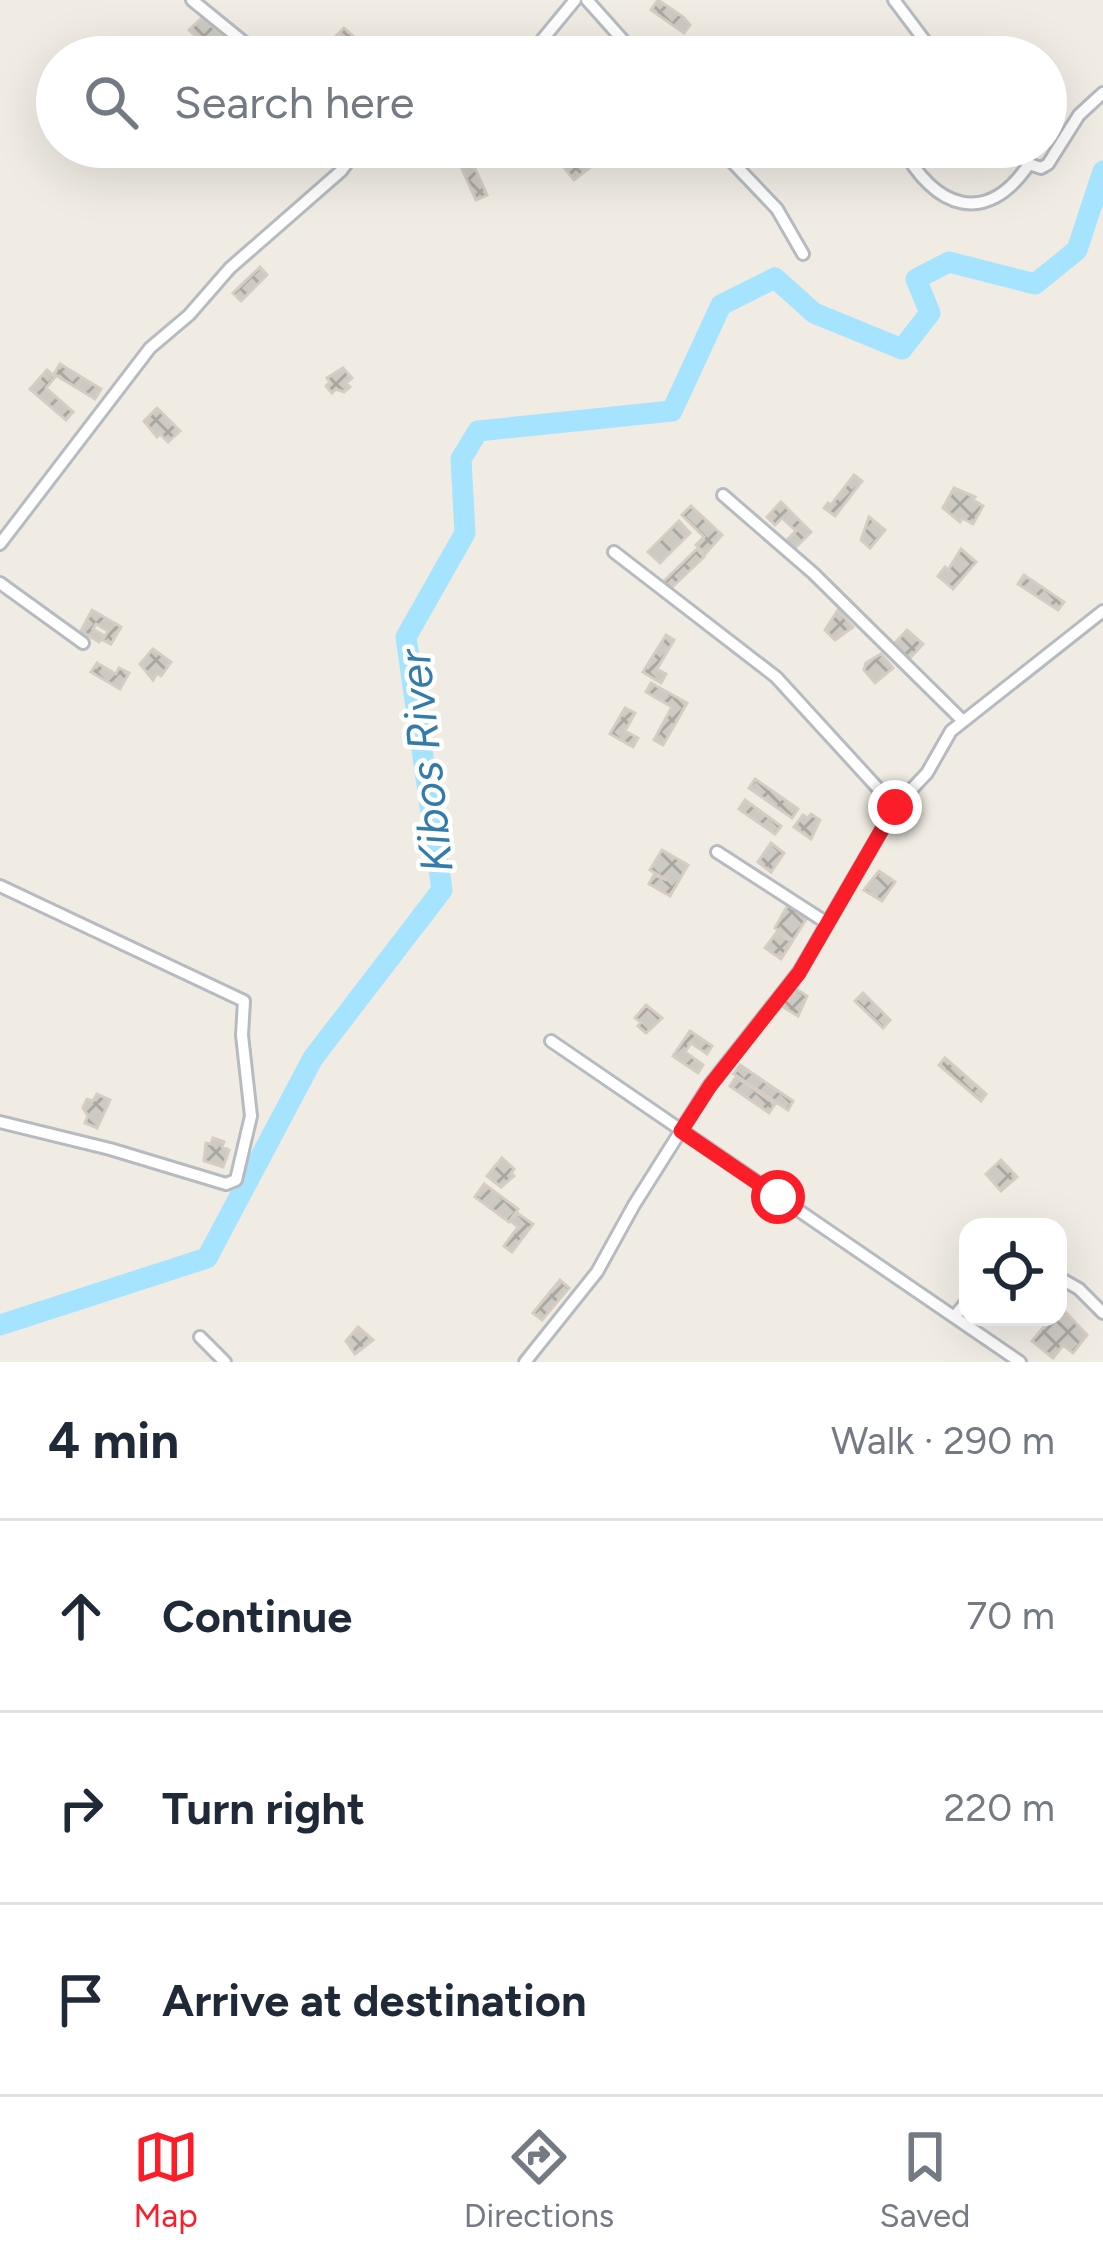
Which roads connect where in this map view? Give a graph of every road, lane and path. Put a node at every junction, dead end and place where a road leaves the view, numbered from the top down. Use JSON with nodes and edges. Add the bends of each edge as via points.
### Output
{"nodes":[{"id":1,"x":192,"y":0,"type":"edge"},
{"id":2,"x":575,"y":0,"type":"edge"},
{"id":3,"x":587,"y":0,"type":"edge"},
{"id":4,"x":894,"y":0,"type":"edge"},
{"id":5,"x":236,"y":36,"type":"edge"},
{"id":6,"x":545,"y":36,"type":"edge"},
{"id":7,"x":619,"y":36,"type":"edge"},
{"id":8,"x":922,"y":36,"type":"edge"},
{"id":9,"x":1103,"y":93,"type":"edge"},
{"id":10,"x":1067,"y":135,"type":"edge"},
{"id":11,"x":342,"y":168,"type":"edge"},
{"id":12,"x":739,"y":168,"type":"edge"},
{"id":13,"x":913,"y":168,"type":"edge"},
{"id":14,"x":1026,"y":168,"type":"edge"},
{"id":15,"x":803,"y":254,"type":"dead end"},
{"id":16,"x":723,"y":495,"type":"dead end"},
{"id":17,"x":0,"y":544,"type":"edge"},
{"id":18,"x":614,"y":552,"type":"dead end"},
{"id":19,"x":0,"y":583,"type":"edge"},
{"id":20,"x":1103,"y":610,"type":"edge"},
{"id":21,"x":83,"y":643,"type":"dead end"},
{"id":22,"x":963,"y":721,"type":"junction"},
{"id":23,"x":895,"y":807,"type":"junction"},
{"id":24,"x":718,"y":852,"type":"dead end"},
{"id":25,"x":0,"y":886,"type":"edge"},
{"id":26,"x":827,"y":922,"type":"junction"},
{"id":27,"x":551,"y":1041,"type":"dead end"},
{"id":28,"x":0,"y":1122,"type":"edge"},
{"id":29,"x":681,"y":1131,"type":"junction"},
{"id":30,"x":1067,"y":1282,"type":"edge"},
{"id":31,"x":959,"y":1312,"type":"edge"},
{"id":32,"x":1103,"y":1313,"type":"edge"},
{"id":33,"x":956,"y":1316,"type":"junction"},
{"id":34,"x":200,"y":1337,"type":"dead end"},
{"id":35,"x":225,"y":1362,"type":"edge"},
{"id":36,"x":525,"y":1362,"type":"edge"},
{"id":37,"x":1020,"y":1362,"type":"edge"}],
"edges":[{"from":1,"to":5,"type":"street"},
{"from":2,"to":6,"type":"street"},
{"from":3,"to":7,"type":"street"},
{"from":4,"to":8,"type":"street"},
{"from":9,"to":10,"type":"street"},
{"from":11,"to":17,"type":"street","via":[[150,348]]},
{"from":12,"to":15,"type":"street"},
{"from":13,"to":14,"type":"street","via":[[958,204],[992,201]]},
{"from":16,"to":22,"type":"street"},
{"from":18,"to":23,"type":"street","via":[[776,677]]},
{"from":19,"to":21,"type":"street"},
{"from":20,"to":22,"type":"street"},
{"from":22,"to":23,"type":"street"},
{"from":23,"to":26,"type":"street"},
{"from":24,"to":26,"type":"street"},
{"from":25,"to":28,"type":"street","via":[[244,1001],[250,1116],[236,1180],[226,1184]]},
{"from":26,"to":29,"type":"street","via":[[799,973]]},
{"from":27,"to":29,"type":"street"},
{"from":29,"to":33,"type":"street"},
{"from":29,"to":36,"type":"street","via":[[597,1272]]},
{"from":30,"to":32,"type":"street"},
{"from":31,"to":33,"type":"street"},
{"from":33,"to":37,"type":"street"},
{"from":34,"to":35,"type":"street"}]}
